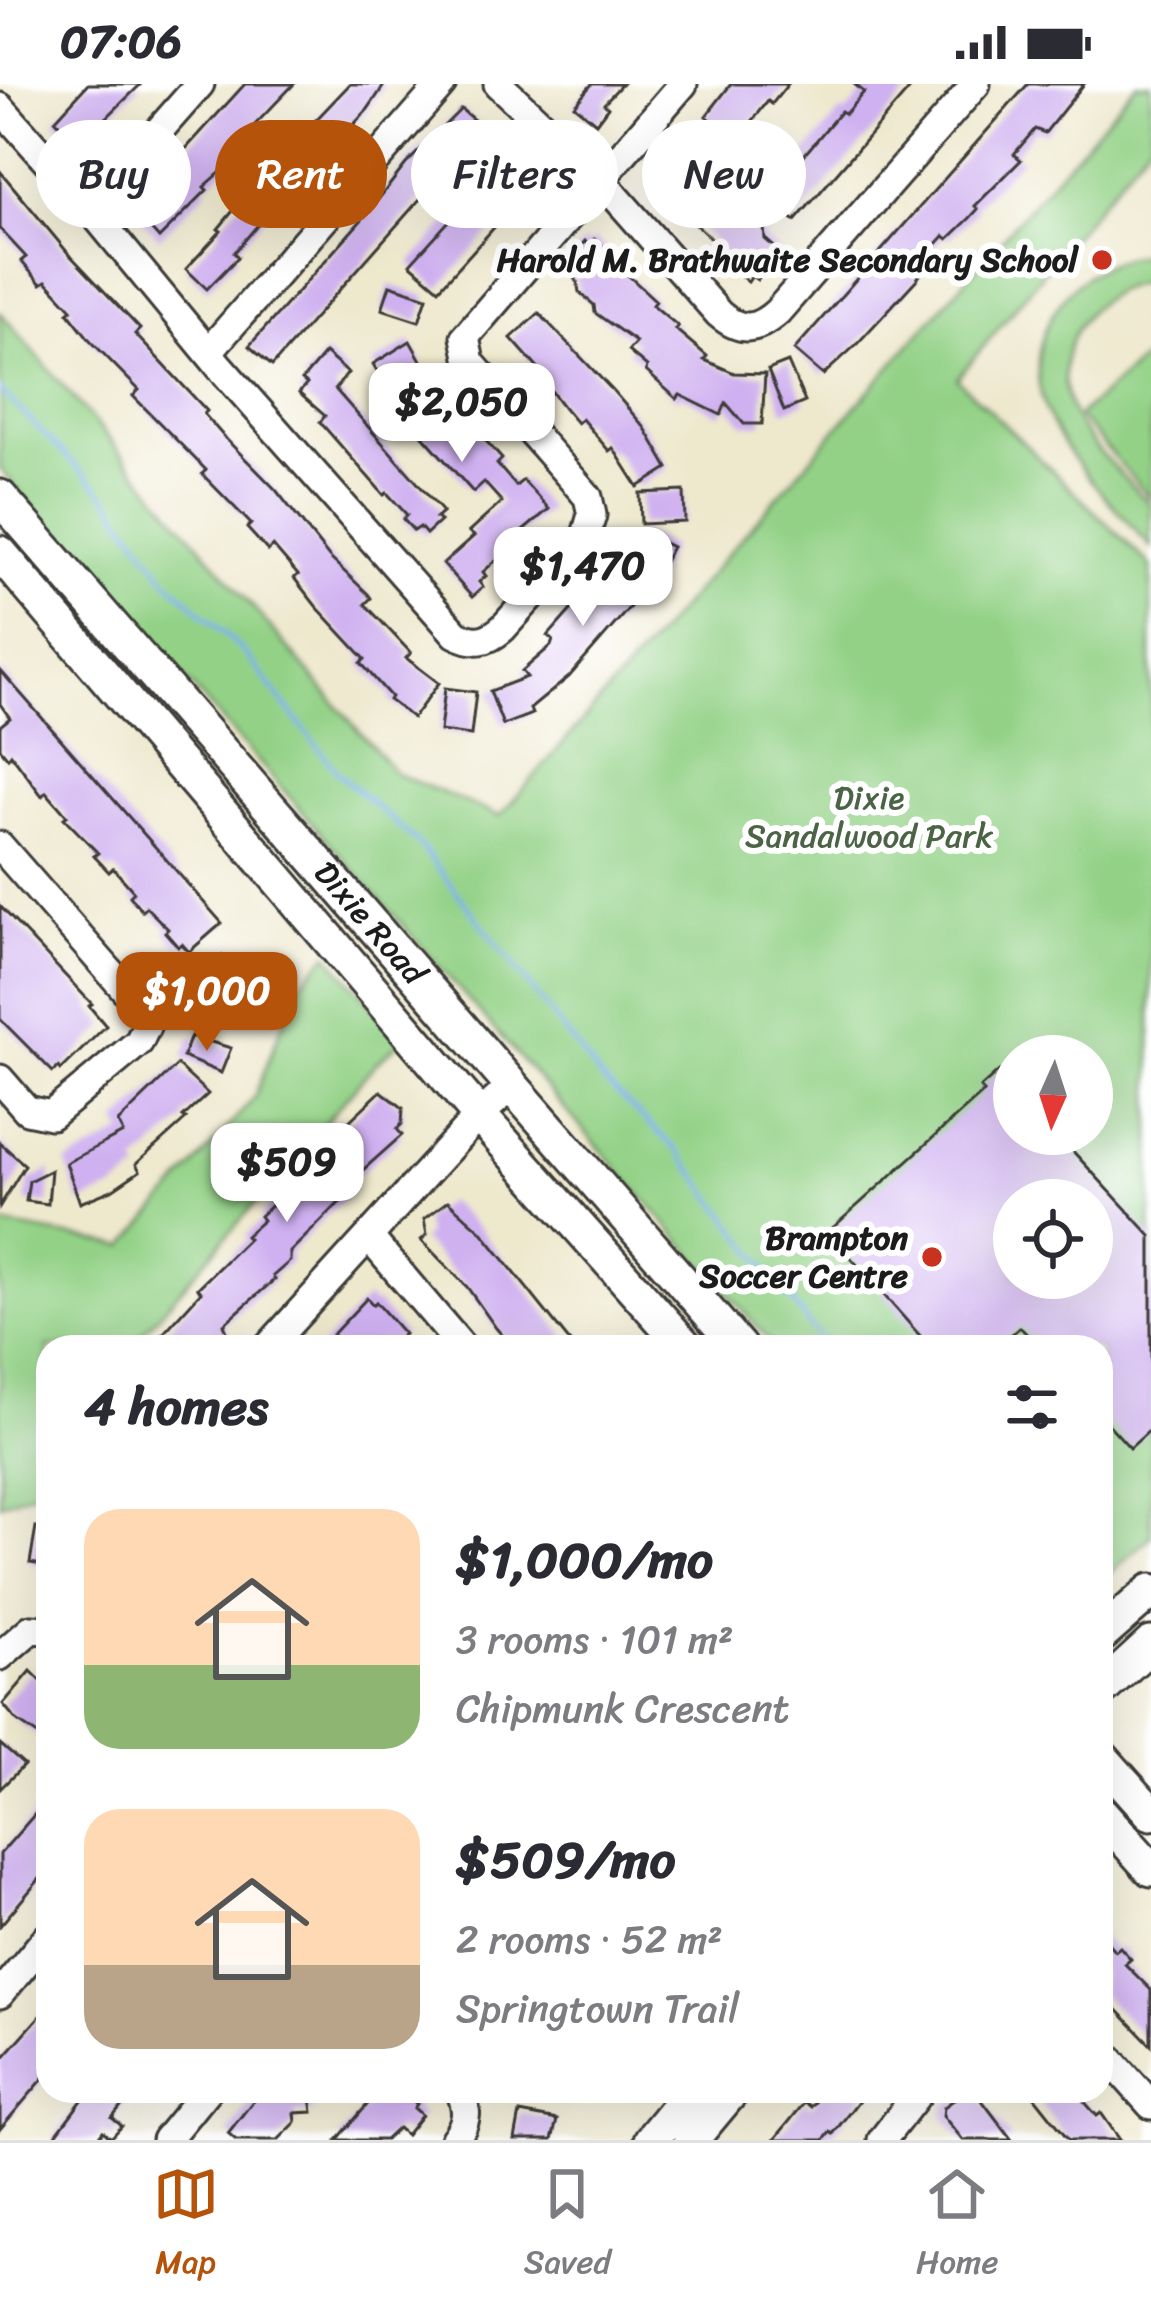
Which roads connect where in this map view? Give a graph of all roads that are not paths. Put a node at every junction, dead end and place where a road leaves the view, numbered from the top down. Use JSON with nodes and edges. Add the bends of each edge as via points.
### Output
{"nodes":[{"id":1,"x":200,"y":84,"type":"edge"},
{"id":2,"x":442,"y":84,"type":"edge"},
{"id":3,"x":498,"y":84,"type":"edge"},
{"id":4,"x":683,"y":84,"type":"edge"},
{"id":5,"x":976,"y":84,"type":"edge"},
{"id":6,"x":0,"y":107,"type":"edge"},
{"id":7,"x":168,"y":120,"type":"edge"},
{"id":8,"x":537,"y":120,"type":"edge"},
{"id":9,"x":36,"y":148,"type":"edge"},
{"id":10,"x":618,"y":158,"type":"edge"},
{"id":11,"x":618,"y":199,"type":"edge"},
{"id":12,"x":106,"y":228,"type":"edge"},
{"id":13,"x":558,"y":228,"type":"edge"},
{"id":14,"x":208,"y":351,"type":"junction"},
{"id":15,"x":0,"y":497,"type":"edge"},
{"id":16,"x":0,"y":553,"type":"edge"},
{"id":17,"x":0,"y":846,"type":"edge"},
{"id":18,"x":0,"y":1079,"type":"edge"},
{"id":19,"x":510,"y":1088,"type":"junction"},
{"id":20,"x":479,"y":1115,"type":"junction"},
{"id":21,"x":369,"y":1237,"type":"junction"},
{"id":22,"x":279,"y":1335,"type":"edge"},
{"id":23,"x":452,"y":1335,"type":"edge"},
{"id":24,"x":675,"y":1335,"type":"edge"},
{"id":25,"x":728,"y":1335,"type":"edge"},
{"id":26,"x":1151,"y":1591,"type":"edge"},
{"id":27,"x":1113,"y":1624,"type":"edge"},
{"id":28,"x":36,"y":1629,"type":"edge"},
{"id":29,"x":1151,"y":1644,"type":"edge"},
{"id":30,"x":0,"y":1656,"type":"edge"},
{"id":31,"x":1113,"y":1679,"type":"edge"},
{"id":32,"x":1113,"y":1770,"type":"edge"},
{"id":33,"x":1151,"y":1813,"type":"edge"},
{"id":34,"x":1113,"y":1826,"type":"edge"},
{"id":35,"x":1151,"y":1869,"type":"edge"},
{"id":36,"x":36,"y":1950,"type":"edge"},
{"id":37,"x":0,"y":1994,"type":"edge"},
{"id":38,"x":1113,"y":2062,"type":"edge"},
{"id":39,"x":196,"y":2103,"type":"edge"},
{"id":40,"x":466,"y":2103,"type":"edge"},
{"id":41,"x":681,"y":2103,"type":"edge"},
{"id":42,"x":722,"y":2103,"type":"edge"},
{"id":43,"x":913,"y":2103,"type":"edge"},
{"id":44,"x":1151,"y":2105,"type":"edge"},
{"id":45,"x":892,"y":2136,"type":"edge"},
{"id":46,"x":166,"y":2140,"type":"edge"},
{"id":47,"x":454,"y":2140,"type":"edge"},
{"id":48,"x":651,"y":2140,"type":"edge"},
{"id":49,"x":691,"y":2140,"type":"edge"}],
"edges":[{"from":1,"to":7,"type":"street"},
{"from":2,"to":14,"type":"street"},
{"from":3,"to":8,"type":"street"},
{"from":4,"to":10,"type":"street"},
{"from":5,"to":11,"type":"street","via":[[758,327],[735,326],[719,314]]},
{"from":6,"to":9,"type":"street"},
{"from":12,"to":14,"type":"street"},
{"from":13,"to":14,"type":"street","via":[[465,337],[470,362],[592,506],[586,536],[485,640],[456,634]]},
{"from":15,"to":19,"type":"main road","name":"Dixie Road"},
{"from":16,"to":20,"type":"main road","name":"Dixie Road"},
{"from":17,"to":18,"type":"street","via":[[144,1011],[147,1025],[140,1042],[51,1115],[27,1110]]},
{"from":19,"to":20,"type":"street"},
{"from":19,"to":25,"type":"main road","name":"Dixie Road"},
{"from":20,"to":21,"type":"street"},
{"from":20,"to":24,"type":"main road","name":"Dixie Road"},
{"from":21,"to":22,"type":"street"},
{"from":21,"to":23,"type":"street"},
{"from":26,"to":27,"type":"main road"},
{"from":28,"to":30,"type":"street"},
{"from":29,"to":31,"type":"main road"},
{"from":32,"to":33,"type":"main road"},
{"from":34,"to":35,"type":"main road"},
{"from":36,"to":37,"type":"street"},
{"from":38,"to":44,"type":"street"},
{"from":39,"to":46,"type":"street"},
{"from":40,"to":47,"type":"street"},
{"from":41,"to":48,"type":"main road"},
{"from":42,"to":49,"type":"main road"},
{"from":43,"to":45,"type":"street"}]}
